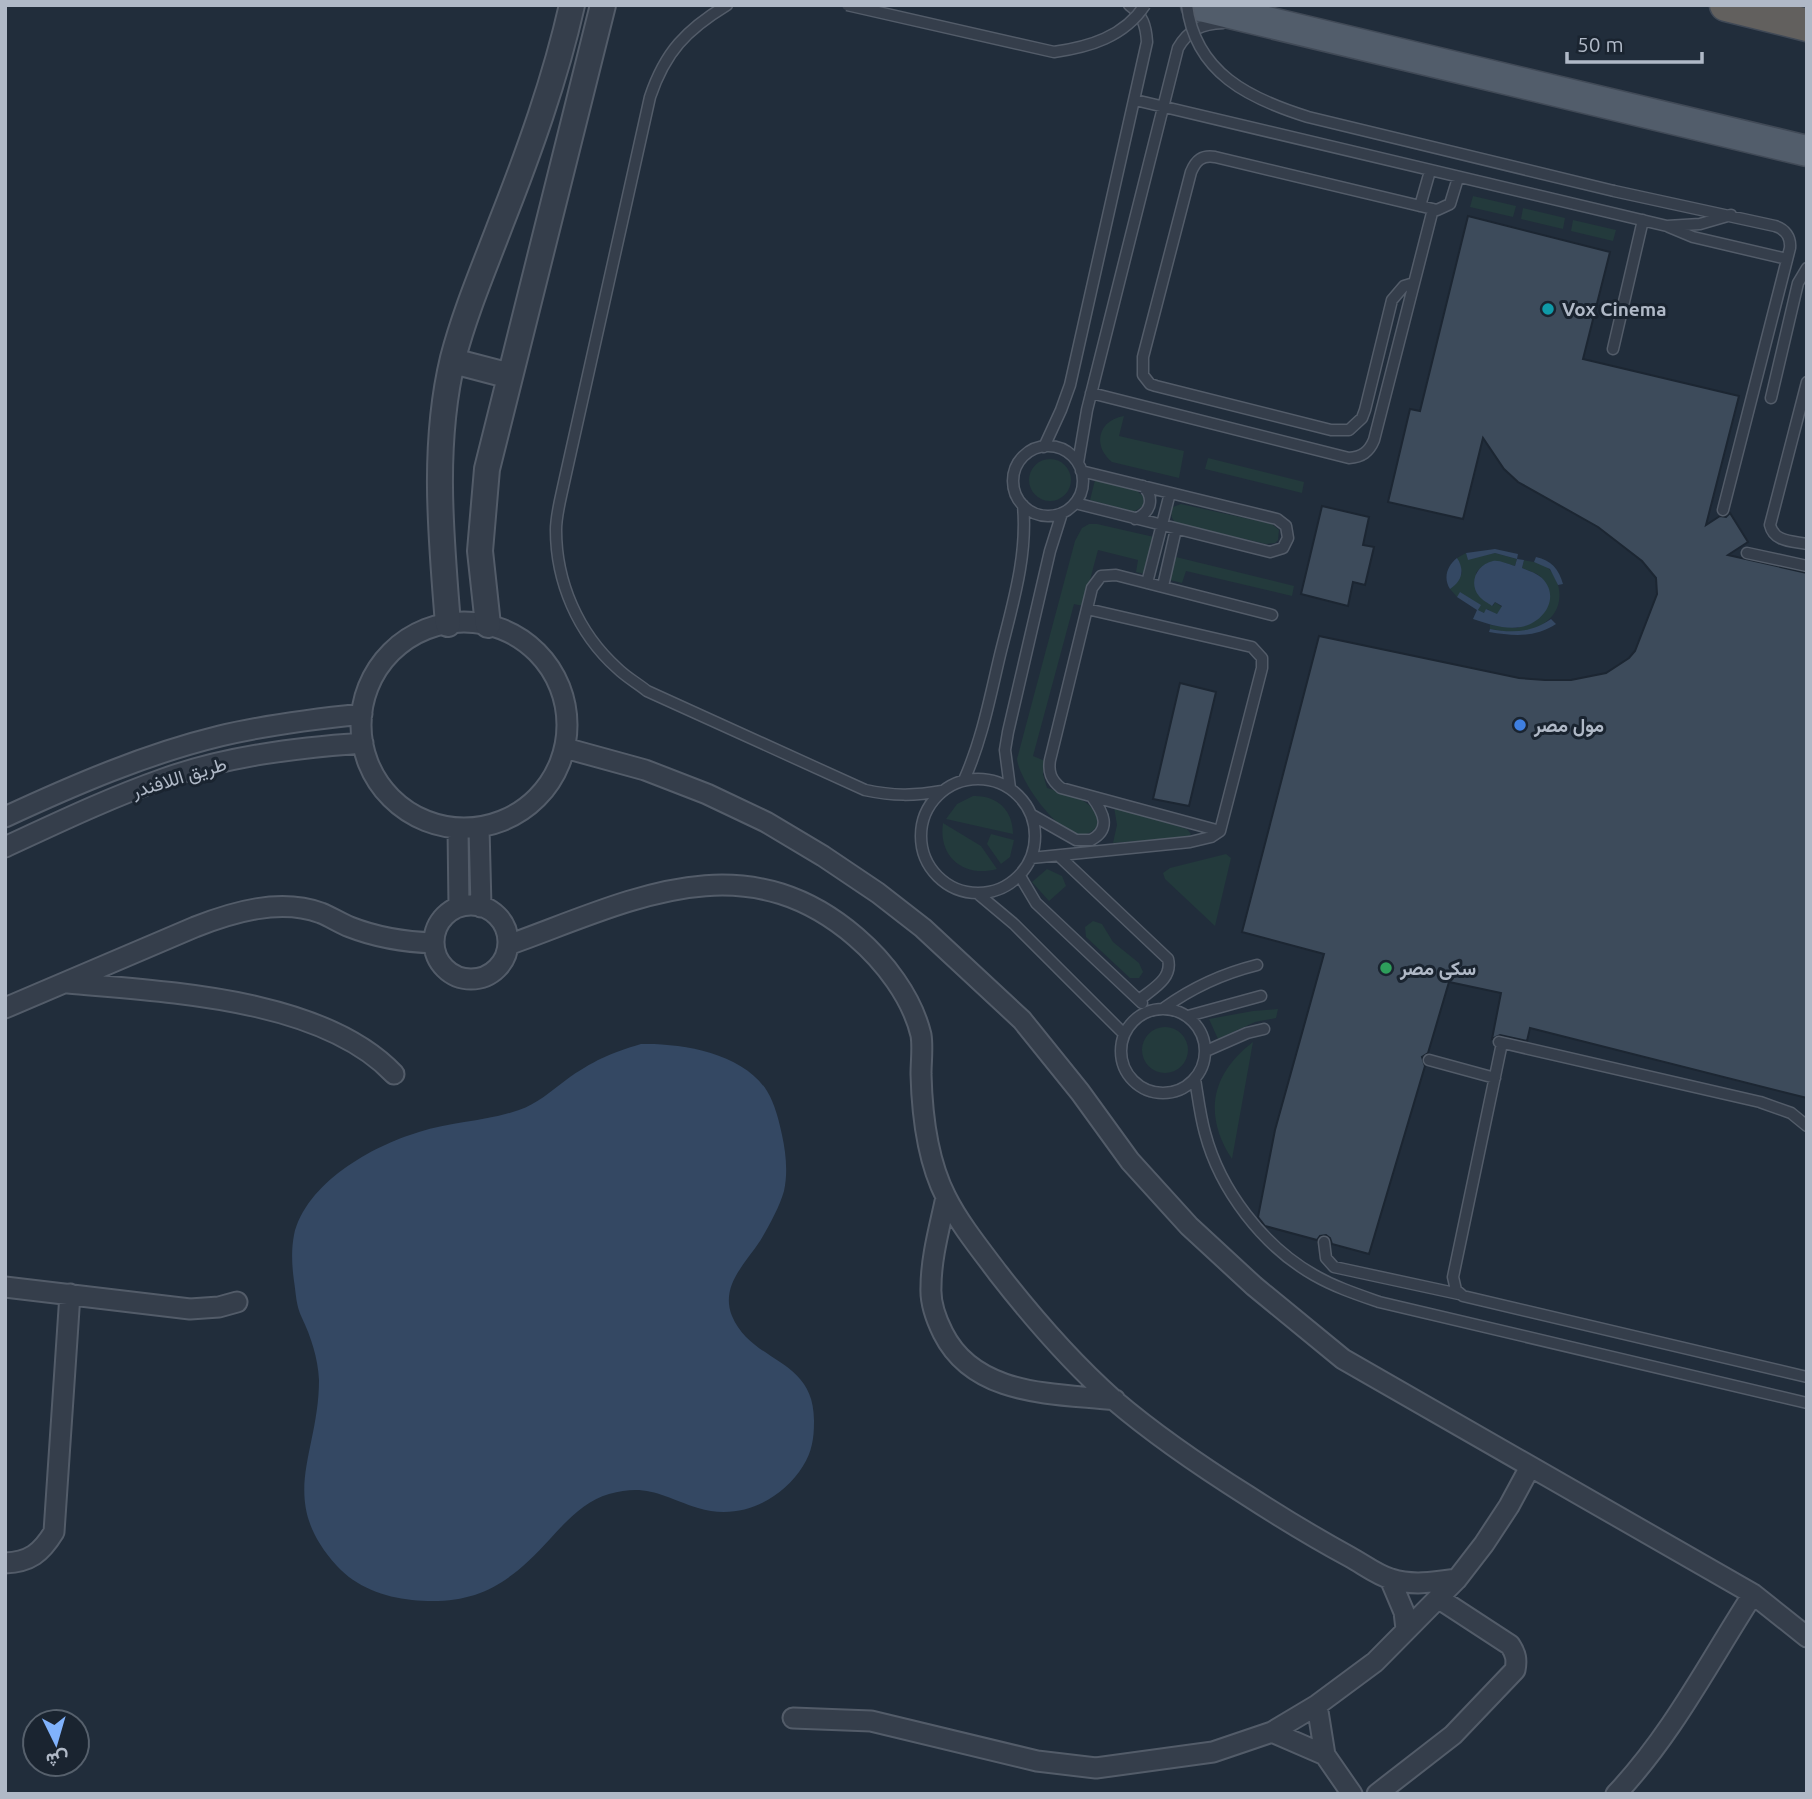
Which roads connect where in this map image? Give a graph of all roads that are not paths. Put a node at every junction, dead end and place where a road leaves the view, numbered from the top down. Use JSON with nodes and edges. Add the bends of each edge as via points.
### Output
{"nodes":[{"id":1,"x":572,"y":5,"type":"edge"},
{"id":2,"x":603,"y":5,"type":"edge"},
{"id":3,"x":727,"y":5,"type":"edge"},
{"id":4,"x":847,"y":5,"type":"edge"},
{"id":5,"x":1129,"y":5,"type":"edge"},
{"id":6,"x":1145,"y":5,"type":"edge"},
{"id":7,"x":1187,"y":5,"type":"edge"},
{"id":8,"x":1196,"y":5,"type":"edge"},
{"id":9,"x":1726,"y":5,"type":"edge"},
{"id":10,"x":1257,"y":20,"type":"junction"},
{"id":11,"x":1807,"y":24,"type":"edge"},
{"id":12,"x":1135,"y":100,"type":"junction"},
{"id":13,"x":1164,"y":107,"type":"junction"},
{"id":14,"x":1807,"y":151,"type":"edge"},
{"id":15,"x":1430,"y":171,"type":"junction"},
{"id":16,"x":1458,"y":178,"type":"junction"},
{"id":17,"x":1420,"y":206,"type":"junction"},
{"id":18,"x":1433,"y":209,"type":"junction"},
{"id":19,"x":1731,"y":215,"type":"junction"},
{"id":20,"x":1643,"y":220,"type":"junction"},
{"id":21,"x":1667,"y":226,"type":"junction"},
{"id":22,"x":1787,"y":259,"type":"junction"},
{"id":23,"x":1807,"y":268,"type":"edge"},
{"id":24,"x":1414,"y":283,"type":"junction"},
{"id":25,"x":1613,"y":349,"type":"dead end"},
{"id":26,"x":453,"y":361,"type":"junction"},
{"id":27,"x":510,"y":376,"type":"junction"},
{"id":28,"x":1807,"y":382,"type":"edge"},
{"id":29,"x":1091,"y":393,"type":"junction"},
{"id":30,"x":1772,"y":398,"type":"dead end"},
{"id":31,"x":1044,"y":447,"type":"junction"},
{"id":32,"x":1079,"y":467,"type":"junction"},
{"id":33,"x":1143,"y":486,"type":"junction"},
{"id":34,"x":1170,"y":493,"type":"junction"},
{"id":35,"x":1074,"y":503,"type":"junction"},
{"id":36,"x":1023,"y":505,"type":"junction"},
{"id":37,"x":1723,"y":510,"type":"dead end"},
{"id":38,"x":1062,"y":513,"type":"junction"},
{"id":39,"x":1135,"y":519,"type":"junction"},
{"id":40,"x":1162,"y":525,"type":"junction"},
{"id":41,"x":1176,"y":529,"type":"junction"},
{"id":42,"x":1807,"y":544,"type":"edge"},
{"id":43,"x":1747,"y":553,"type":"dead end"},
{"id":44,"x":1807,"y":566,"type":"edge"},
{"id":45,"x":1147,"y":583,"type":"junction"},
{"id":46,"x":1163,"y":586,"type":"junction"},
{"id":47,"x":1087,"y":609,"type":"junction"},
{"id":48,"x":1272,"y":615,"type":"dead end"},
{"id":49,"x":448,"y":624,"type":"junction"},
{"id":50,"x":488,"y":625,"type":"junction"},
{"id":51,"x":362,"y":715,"type":"junction"},
{"id":52,"x":363,"y":743,"type":"junction"},
{"id":53,"x":565,"y":748,"type":"junction"},
{"id":54,"x":964,"y":780,"type":"junction"},
{"id":55,"x":1010,"y":788,"type":"junction"},
{"id":56,"x":942,"y":791,"type":"junction"},
{"id":57,"x":1092,"y":797,"type":"junction"},
{"id":58,"x":1032,"y":814,"type":"junction"},
{"id":59,"x":5,"y":817,"type":"edge"},
{"id":60,"x":479,"y":827,"type":"junction"},
{"id":61,"x":458,"y":828,"type":"junction"},
{"id":62,"x":1220,"y":831,"type":"junction"},
{"id":63,"x":5,"y":847,"type":"edge"},
{"id":64,"x":1059,"y":856,"type":"junction"},
{"id":65,"x":1031,"y":858,"type":"junction"},
{"id":66,"x":1020,"y":876,"type":"junction"},
{"id":67,"x":977,"y":893,"type":"junction"},
{"id":68,"x":481,"y":906,"type":"junction"},
{"id":69,"x":459,"y":907,"type":"junction"},
{"id":70,"x":434,"y":943,"type":"junction"},
{"id":71,"x":508,"y":945,"type":"junction"},
{"id":72,"x":1257,"y":965,"type":"dead end"},
{"id":73,"x":66,"y":983,"type":"junction"},
{"id":74,"x":1261,"y":996,"type":"dead end"},
{"id":75,"x":1139,"y":1000,"type":"junction"},
{"id":76,"x":5,"y":1008,"type":"edge"},
{"id":77,"x":1164,"y":1008,"type":"junction"},
{"id":78,"x":1150,"y":1010,"type":"junction"},
{"id":79,"x":1188,"y":1016,"type":"junction"},
{"id":80,"x":1264,"y":1029,"type":"dead end"},
{"id":81,"x":1124,"y":1034,"type":"junction"},
{"id":82,"x":1206,"y":1051,"type":"junction"},
{"id":83,"x":1429,"y":1060,"type":"dead end"},
{"id":84,"x":394,"y":1074,"type":"dead end"},
{"id":85,"x":1495,"y":1078,"type":"junction"},
{"id":86,"x":1195,"y":1079,"type":"junction"},
{"id":87,"x":1805,"y":1124,"type":"edge"},
{"id":88,"x":946,"y":1197,"type":"junction"},
{"id":89,"x":1324,"y":1242,"type":"dead end"},
{"id":90,"x":5,"y":1287,"type":"edge"},
{"id":91,"x":70,"y":1294,"type":"junction"},
{"id":92,"x":1459,"y":1294,"type":"junction"},
{"id":93,"x":237,"y":1302,"type":"dead end"},
{"id":94,"x":1807,"y":1377,"type":"edge"},
{"id":95,"x":1115,"y":1400,"type":"junction"},
{"id":96,"x":1807,"y":1403,"type":"edge"},
{"id":97,"x":1530,"y":1467,"type":"junction"},
{"id":98,"x":5,"y":1563,"type":"edge"},
{"id":99,"x":1390,"y":1579,"type":"junction"},
{"id":100,"x":1457,"y":1579,"type":"junction"},
{"id":101,"x":1753,"y":1594,"type":"junction"},
{"id":102,"x":1438,"y":1598,"type":"junction"},
{"id":103,"x":1406,"y":1629,"type":"junction"},
{"id":104,"x":1807,"y":1637,"type":"edge"},
{"id":105,"x":1317,"y":1705,"type":"junction"},
{"id":106,"x":793,"y":1718,"type":"dead end"},
{"id":107,"x":1272,"y":1732,"type":"junction"},
{"id":108,"x":1325,"y":1755,"type":"junction"},
{"id":109,"x":1352,"y":1794,"type":"edge"},
{"id":110,"x":1377,"y":1794,"type":"edge"},
{"id":111,"x":1616,"y":1794,"type":"edge"}],
"edges":[{"from":1,"to":26,"type":"street","via":[[561,54],[525,162],[463,321]]},
{"from":2,"to":27,"type":"street"},
{"from":3,"to":56,"type":"lane","via":[[705,19],[668,56],[650,97],[563,487],[556,527],[558,564],[569,604],[589,636],[616,668],[647,691],[865,790],[893,796]]},
{"from":4,"to":6,"type":"lane","bridge":true,"via":[[1054,52],[1086,48],[1123,29]]},
{"from":5,"to":12,"type":"lane","via":[[1141,16],[1147,42]]},
{"from":7,"to":19,"type":"lane","bridge":true,"via":[[1203,54],[1236,87],[1271,106],[1614,191]]},
{"from":8,"to":10,"type":"main road"},
{"from":9,"to":11,"type":"highway"},
{"from":10,"to":13,"type":"lane","via":[[1207,24],[1189,32],[1178,48]]},
{"from":10,"to":14,"type":"main road"},
{"from":12,"to":13,"type":"lane"},
{"from":12,"to":31,"type":"lane","via":[[1070,385]]},
{"from":13,"to":15,"type":"lane"},
{"from":13,"to":29,"type":"lane"},
{"from":15,"to":16,"type":"lane"},
{"from":15,"to":17,"type":"lane"},
{"from":16,"to":18,"type":"lane","via":[[1450,204]]},
{"from":16,"to":20,"type":"lane"},
{"from":17,"to":18,"type":"lane"},
{"from":17,"to":24,"type":"lane","via":[[1215,157],[1197,160],[1143,357],[1143,375],[1156,386],[1331,430],[1349,430],[1365,410],[1392,300],[1404,286]]},
{"from":18,"to":24,"type":"lane"},
{"from":19,"to":21,"type":"lane","via":[[1700,224]]},
{"from":19,"to":22,"type":"lane","via":[[1784,230],[1790,243]]},
{"from":20,"to":21,"type":"lane"},
{"from":20,"to":25,"type":"lane"},
{"from":21,"to":22,"type":"lane","via":[[1693,237]]},
{"from":22,"to":37,"type":"lane"},
{"from":23,"to":30,"type":"lane","via":[[1798,283]]},
{"from":24,"to":29,"type":"lane","via":[[1374,440],[1357,458]]},
{"from":26,"to":27,"type":"street"},
{"from":26,"to":49,"type":"street","via":[[440,463]]},
{"from":27,"to":50,"type":"street","via":[[483,505],[480,551]]},
{"from":28,"to":42,"type":"lane","via":[[1770,525],[1779,538]]},
{"from":29,"to":32,"type":"lane"},
{"from":31,"to":32,"type":"lane","via":[[1063,450]]},
{"from":31,"to":36,"type":"lane","via":[[1026,454],[1015,469],[1014,489]]},
{"from":32,"to":33,"type":"lane"},
{"from":32,"to":35,"type":"lane","via":[[1080,494]]},
{"from":33,"to":34,"type":"lane"},
{"from":33,"to":39,"type":"lane","via":[[1150,496],[1149,508]]},
{"from":34,"to":40,"type":"lane"},
{"from":34,"to":41,"type":"lane","via":[[1278,519],[1286,526],[1288,538],[1283,548],[1270,552]]},
{"from":35,"to":38,"type":"lane"},
{"from":35,"to":39,"type":"lane"},
{"from":36,"to":38,"type":"lane","via":[[1045,516]]},
{"from":36,"to":54,"type":"lane","via":[[1021,566],[980,738]]},
{"from":38,"to":55,"type":"lane","via":[[1005,750]]},
{"from":39,"to":40,"type":"lane"},
{"from":40,"to":41,"type":"lane"},
{"from":40,"to":45,"type":"lane"},
{"from":41,"to":46,"type":"lane"},
{"from":43,"to":44,"type":"lane"},
{"from":45,"to":46,"type":"lane"},
{"from":45,"to":47,"type":"lane","via":[[1101,576],[1094,583]]},
{"from":46,"to":48,"type":"lane"},
{"from":47,"to":57,"type":"lane","via":[[1049,772],[1061,788]]},
{"from":47,"to":62,"type":"lane","via":[[1252,647],[1260,653],[1262,668]]},
{"from":49,"to":50,"type":"street"},
{"from":49,"to":51,"type":"street","via":[[416,634],[389,654],[371,682]]},
{"from":50,"to":53,"type":"street","via":[[525,641],[552,671],[567,708]]},
{"from":51,"to":52,"type":"street"},
{"from":51,"to":59,"type":"street","name":"طريق اللافندر","via":[[266,726],[218,737],[127,766]]},
{"from":52,"to":61,"type":"street","via":[[374,775],[395,802],[425,820]]},
{"from":52,"to":63,"type":"street","name":"طريق اللافندر","via":[[262,754],[164,779]]},
{"from":53,"to":60,"type":"street","via":[[552,781],[527,807]]},
{"from":53,"to":97,"type":"street","via":[[645,770],[707,794],[789,836],[878,893],[923,928],[1022,1020],[1130,1161],[1189,1226],[1254,1286],[1343,1359]]},
{"from":54,"to":55,"type":"lane","via":[[995,781]]},
{"from":54,"to":56,"type":"lane"},
{"from":55,"to":58,"type":"lane"},
{"from":56,"to":67,"type":"lane","via":[[923,820],[924,854],[944,883]]},
{"from":57,"to":58,"type":"lane","via":[[1102,811],[1104,825],[1091,840],[1076,840]]},
{"from":57,"to":62,"type":"lane"},
{"from":58,"to":65,"type":"lane"},
{"from":60,"to":61,"type":"street"},
{"from":60,"to":68,"type":"street"},
{"from":61,"to":69,"type":"street"},
{"from":62,"to":64,"type":"lane","via":[[1191,842]]},
{"from":64,"to":65,"type":"lane"},
{"from":64,"to":75,"type":"lane","via":[[1168,959],[1166,977]]},
{"from":65,"to":66,"type":"lane"},
{"from":66,"to":67,"type":"lane","via":[[993,891]]},
{"from":66,"to":75,"type":"lane","via":[[1043,911]]},
{"from":67,"to":81,"type":"lane"},
{"from":68,"to":69,"type":"street"},
{"from":68,"to":71,"type":"street","via":[[502,921]]},
{"from":69,"to":70,"type":"street","via":[[444,917]]},
{"from":70,"to":71,"type":"street","via":[[447,970],[475,979],[494,971]]},
{"from":70,"to":73,"type":"street","via":[[375,936],[298,908],[248,910],[195,927]]},
{"from":71,"to":88,"type":"street","via":[[679,887],[748,886],[813,907],[869,948],[909,1004],[921,1036],[924,1118]]},
{"from":72,"to":77,"type":"lane","via":[[1207,981]]},
{"from":73,"to":76,"type":"street"},
{"from":73,"to":84,"type":"street","via":[[250,1005],[355,1041]]},
{"from":74,"to":79,"type":"lane"},
{"from":75,"to":78,"type":"lane"},
{"from":77,"to":78,"type":"lane"},
{"from":77,"to":79,"type":"lane"},
{"from":78,"to":81,"type":"lane"},
{"from":79,"to":82,"type":"lane","via":[[1198,1026]]},
{"from":80,"to":82,"type":"lane"},
{"from":81,"to":86,"type":"lane","via":[[1121,1060],[1135,1083],[1146,1090],[1172,1093]]},
{"from":82,"to":86,"type":"lane"},
{"from":83,"to":85,"type":"lane"},
{"from":85,"to":87,"type":"lane","via":[[1500,1042],[1760,1102],[1791,1113]]},
{"from":85,"to":92,"type":"lane","via":[[1453,1277]]},
{"from":86,"to":96,"type":"lane","via":[[1205,1133],[1235,1199],[1265,1236],[1312,1274],[1379,1302]]},
{"from":88,"to":95,"type":"street","via":[[1022,1305]]},
{"from":88,"to":95,"type":"street","via":[[930,1290],[948,1343],[967,1365],[991,1380],[1018,1389]]},
{"from":89,"to":92,"type":"lane","via":[[1326,1258],[1334,1267]]},
{"from":90,"to":91,"type":"street"},
{"from":91,"to":93,"type":"street","via":[[205,1310]]},
{"from":91,"to":98,"type":"street","via":[[54,1532],[33,1556]]},
{"from":92,"to":94,"type":"lane"},
{"from":95,"to":99,"type":"street","via":[[1202,1467],[1294,1526]]},
{"from":97,"to":100,"type":"street","via":[[1484,1544]]},
{"from":97,"to":101,"type":"street"},
{"from":99,"to":100,"type":"street","via":[[1412,1583]]},
{"from":99,"to":103,"type":"street"},
{"from":100,"to":102,"type":"street"},
{"from":101,"to":104,"type":"street"},
{"from":101,"to":111,"type":"street","via":[[1686,1704],[1643,1766]]},
{"from":102,"to":103,"type":"street"},
{"from":102,"to":110,"type":"street","via":[[1510,1645],[1517,1660],[1514,1670],[1453,1735]]},
{"from":103,"to":105,"type":"street","via":[[1375,1662]]},
{"from":105,"to":107,"type":"street"},
{"from":105,"to":108,"type":"street"},
{"from":106,"to":107,"type":"street","via":[[871,1721],[1037,1761],[1096,1768],[1213,1752]]},
{"from":107,"to":108,"type":"street"},
{"from":108,"to":109,"type":"street"}]}
